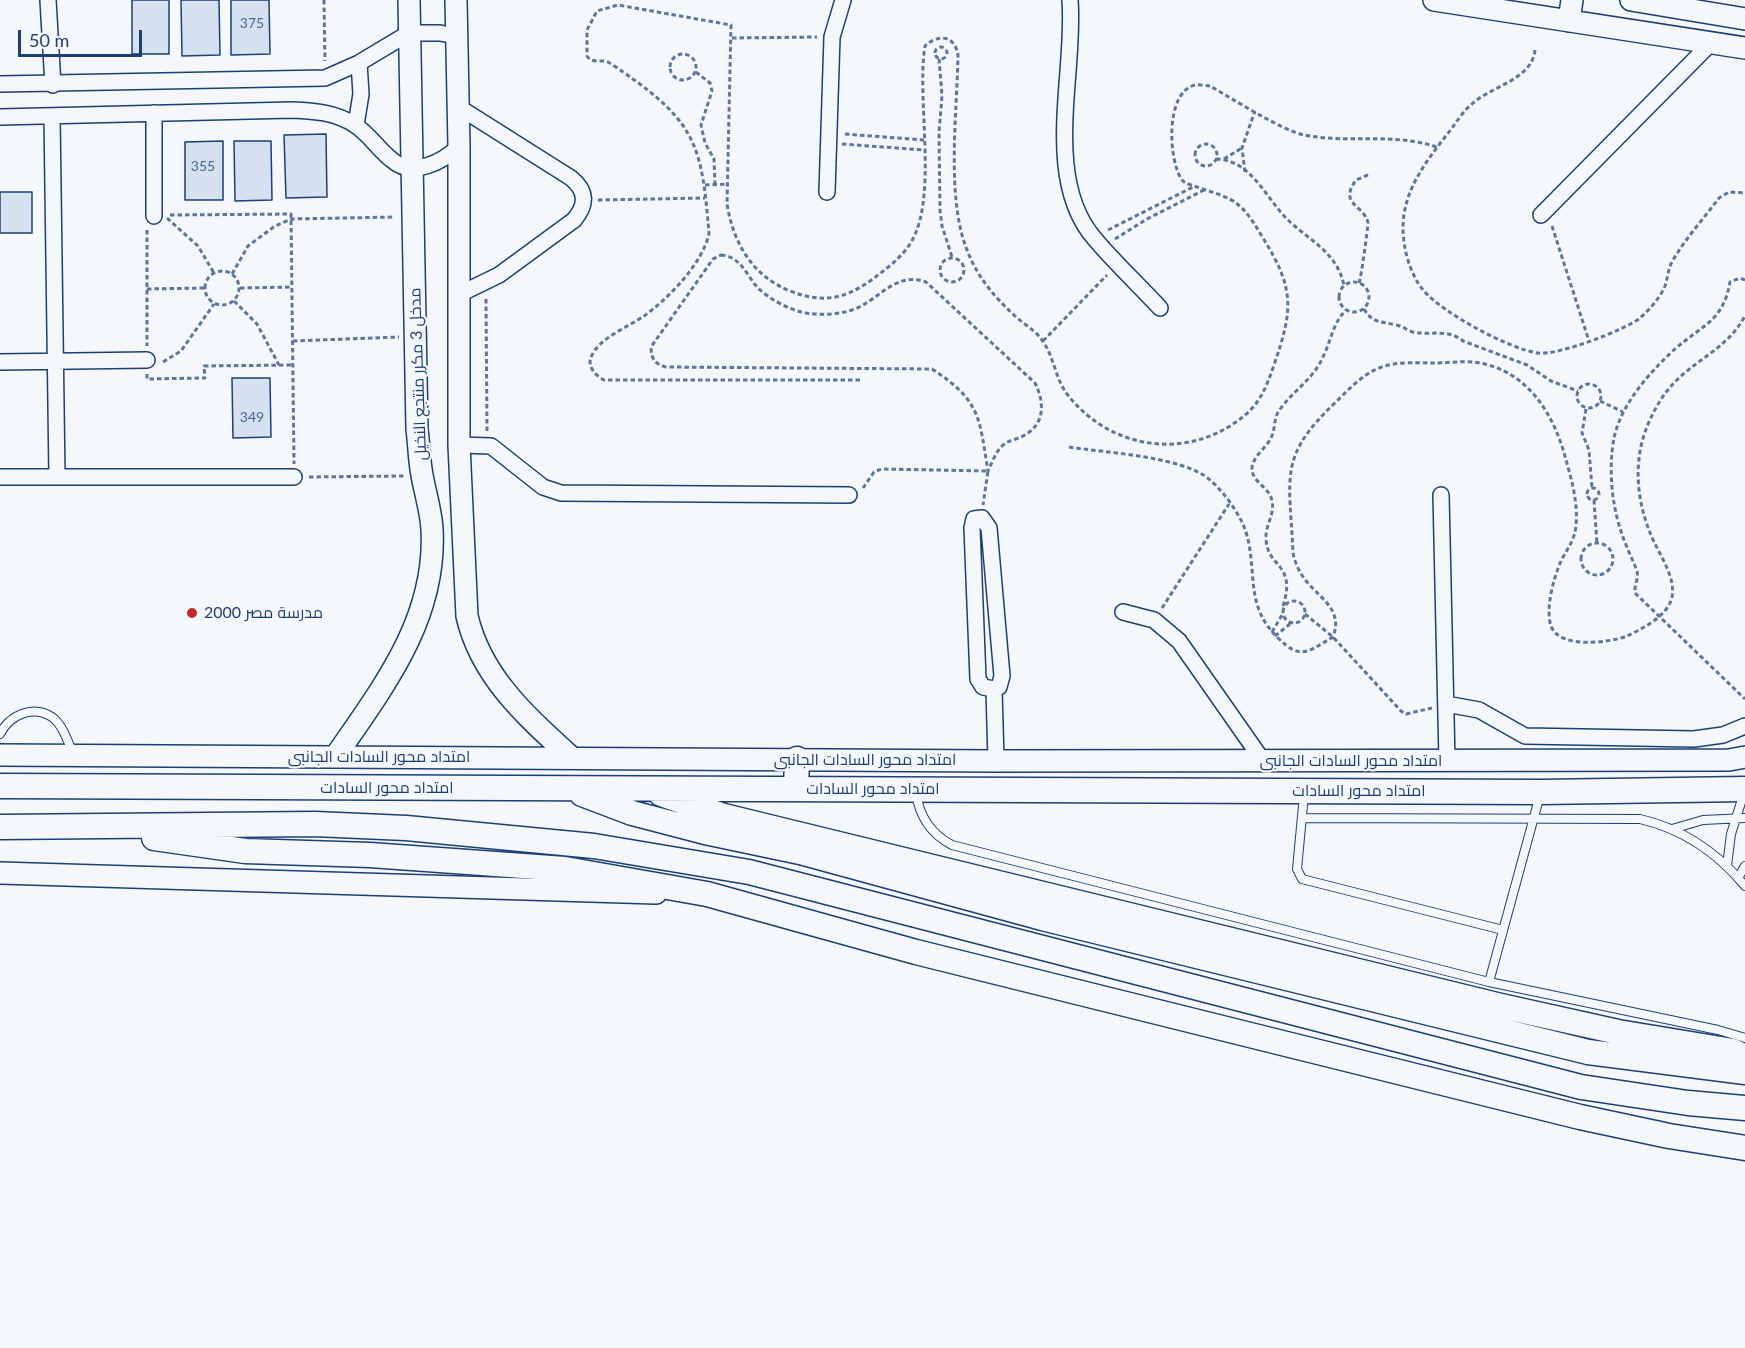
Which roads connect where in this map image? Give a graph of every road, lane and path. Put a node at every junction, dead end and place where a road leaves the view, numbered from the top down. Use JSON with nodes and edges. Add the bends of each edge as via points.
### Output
{"nodes":[{"id":1,"x":48,"y":0,"type":"edge"},
{"id":2,"x":324,"y":0,"type":"edge"},
{"id":3,"x":409,"y":0,"type":"edge"},
{"id":4,"x":456,"y":0,"type":"edge"},
{"id":5,"x":843,"y":0,"type":"edge"},
{"id":6,"x":1080,"y":0,"type":"edge"},
{"id":7,"x":1434,"y":0,"type":"edge"},
{"id":8,"x":1572,"y":0,"type":"edge"},
{"id":9,"x":1631,"y":0,"type":"edge"},
{"id":10,"x":1071,"y":7,"type":"edge"},
{"id":11,"x":1745,"y":19,"type":"edge"},
{"id":12,"x":1569,"y":21,"type":"junction"},
{"id":13,"x":409,"y":33,"type":"junction"},
{"id":14,"x":456,"y":36,"type":"junction"},
{"id":15,"x":832,"y":37,"type":"junction"},
{"id":16,"x":942,"y":37,"type":"junction"},
{"id":17,"x":732,"y":38,"type":"junction"},
{"id":18,"x":1712,"y":42,"type":"junction"},
{"id":19,"x":942,"y":47,"type":"junction"},
{"id":20,"x":1745,"y":48,"type":"edge"},
{"id":21,"x":1535,"y":50,"type":"dead end"},
{"id":22,"x":939,"y":58,"type":"junction"},
{"id":23,"x":359,"y":63,"type":"junction"},
{"id":24,"x":696,"y":72,"type":"junction"},
{"id":25,"x":325,"y":78,"type":"junction"},
{"id":26,"x":0,"y":84,"type":"edge"},
{"id":27,"x":53,"y":85,"type":"junction"},
{"id":28,"x":457,"y":106,"type":"junction"},
{"id":29,"x":1255,"y":111,"type":"junction"},
{"id":30,"x":154,"y":114,"type":"junction"},
{"id":31,"x":52,"y":116,"type":"junction"},
{"id":32,"x":0,"y":117,"type":"edge"},
{"id":33,"x":356,"y":125,"type":"junction"},
{"id":34,"x":828,"y":138,"type":"junction"},
{"id":35,"x":924,"y":140,"type":"junction"},
{"id":36,"x":459,"y":146,"type":"junction"},
{"id":37,"x":1437,"y":147,"type":"junction"},
{"id":38,"x":1242,"y":148,"type":"junction"},
{"id":39,"x":924,"y":150,"type":"junction"},
{"id":40,"x":1216,"y":159,"type":"junction"},
{"id":41,"x":1223,"y":159,"type":"junction"},
{"id":42,"x":411,"y":167,"type":"junction"},
{"id":43,"x":1245,"y":172,"type":"junction"},
{"id":44,"x":1370,"y":174,"type":"dead end"},
{"id":45,"x":729,"y":184,"type":"junction"},
{"id":46,"x":705,"y":185,"type":"junction"},
{"id":47,"x":716,"y":185,"type":"junction"},
{"id":48,"x":1195,"y":186,"type":"junction"},
{"id":49,"x":1208,"y":188,"type":"junction"},
{"id":50,"x":827,"y":192,"type":"dead end"},
{"id":51,"x":1745,"y":193,"type":"edge"},
{"id":52,"x":706,"y":198,"type":"junction"},
{"id":53,"x":584,"y":200,"type":"junction"},
{"id":54,"x":1143,"y":212,"type":"junction"},
{"id":55,"x":1541,"y":215,"type":"joint"},
{"id":56,"x":154,"y":216,"type":"joint"},
{"id":57,"x":414,"y":217,"type":"junction"},
{"id":58,"x":291,"y":219,"type":"junction"},
{"id":59,"x":1147,"y":219,"type":"junction"},
{"id":60,"x":1098,"y":242,"type":"junction"},
{"id":61,"x":952,"y":257,"type":"junction"},
{"id":62,"x":1119,"y":263,"type":"junction"},
{"id":63,"x":214,"y":273,"type":"junction"},
{"id":64,"x":231,"y":274,"type":"junction"},
{"id":65,"x":1745,"y":280,"type":"edge"},
{"id":66,"x":486,"y":282,"type":"junction"},
{"id":67,"x":1359,"y":282,"type":"junction"},
{"id":68,"x":1344,"y":286,"type":"junction"},
{"id":69,"x":292,"y":287,"type":"junction"},
{"id":70,"x":204,"y":288,"type":"junction"},
{"id":71,"x":240,"y":288,"type":"junction"},
{"id":72,"x":147,"y":289,"type":"junction"},
{"id":73,"x":460,"y":294,"type":"junction"},
{"id":74,"x":234,"y":301,"type":"junction"},
{"id":75,"x":214,"y":304,"type":"junction"},
{"id":76,"x":1160,"y":308,"type":"dead end"},
{"id":77,"x":1364,"y":309,"type":"junction"},
{"id":78,"x":1346,"y":310,"type":"junction"},
{"id":79,"x":416,"y":337,"type":"junction"},
{"id":80,"x":1043,"y":340,"type":"junction"},
{"id":81,"x":292,"y":341,"type":"junction"},
{"id":82,"x":1589,"y":341,"type":"junction"},
{"id":83,"x":0,"y":362,"type":"edge"},
{"id":84,"x":55,"y":362,"type":"junction"},
{"id":85,"x":147,"y":363,"type":"junction"},
{"id":86,"x":279,"y":365,"type":"junction"},
{"id":87,"x":293,"y":365,"type":"junction"},
{"id":88,"x":860,"y":380,"type":"dead end"},
{"id":89,"x":1578,"y":391,"type":"junction"},
{"id":90,"x":1600,"y":401,"type":"junction"},
{"id":91,"x":1586,"y":409,"type":"junction"},
{"id":92,"x":1623,"y":412,"type":"junction"},
{"id":93,"x":459,"y":445,"type":"junction"},
{"id":94,"x":498,"y":450,"type":"junction"},
{"id":95,"x":988,"y":471,"type":"junction"},
{"id":96,"x":422,"y":476,"type":"junction"},
{"id":97,"x":0,"y":477,"type":"edge"},
{"id":98,"x":57,"y":477,"type":"junction"},
{"id":99,"x":294,"y":477,"type":"junction"},
{"id":100,"x":1592,"y":488,"type":"junction"},
{"id":101,"x":849,"y":495,"type":"joint"},
{"id":102,"x":1441,"y":495,"type":"dead end"},
{"id":103,"x":1594,"y":500,"type":"junction"},
{"id":104,"x":1229,"y":504,"type":"dead end"},
{"id":105,"x":982,"y":518,"type":"junction"},
{"id":106,"x":1597,"y":544,"type":"junction"},
{"id":107,"x":431,"y":552,"type":"junction"},
{"id":108,"x":462,"y":552,"type":"junction"},
{"id":109,"x":1283,"y":606,"type":"junction"},
{"id":110,"x":1123,"y":612,"type":"dead end"},
{"id":111,"x":1282,"y":615,"type":"junction"},
{"id":112,"x":1305,"y":615,"type":"junction"},
{"id":113,"x":1154,"y":620,"type":"junction"},
{"id":114,"x":1291,"y":623,"type":"junction"},
{"id":115,"x":994,"y":689,"type":"junction"},
{"id":116,"x":1745,"y":699,"type":"edge"},
{"id":117,"x":1446,"y":704,"type":"junction"},
{"id":118,"x":1745,"y":726,"type":"edge"},
{"id":119,"x":0,"y":734,"type":"edge"},
{"id":120,"x":0,"y":755,"type":"edge"},
{"id":121,"x":74,"y":756,"type":"junction"},
{"id":122,"x":335,"y":757,"type":"junction"},
{"id":123,"x":572,"y":758,"type":"junction"},
{"id":124,"x":1737,"y":758,"type":"edge"},
{"id":125,"x":797,"y":759,"type":"junction"},
{"id":126,"x":996,"y":761,"type":"junction"},
{"id":127,"x":1263,"y":761,"type":"junction"},
{"id":128,"x":1447,"y":761,"type":"junction"},
{"id":129,"x":0,"y":786,"type":"edge"},
{"id":130,"x":567,"y":788,"type":"junction"},
{"id":131,"x":650,"y":789,"type":"junction"},
{"id":132,"x":796,"y":789,"type":"junction"},
{"id":133,"x":915,"y":789,"type":"junction"},
{"id":134,"x":1745,"y":790,"type":"edge"},
{"id":135,"x":1304,"y":791,"type":"junction"},
{"id":136,"x":1541,"y":792,"type":"junction"},
{"id":137,"x":1302,"y":818,"type":"junction"},
{"id":138,"x":1534,"y":818,"type":"junction"},
{"id":139,"x":1734,"y":818,"type":"junction"},
{"id":140,"x":1745,"y":819,"type":"edge"},
{"id":141,"x":0,"y":827,"type":"edge"},
{"id":142,"x":84,"y":828,"type":"junction"},
{"id":143,"x":1672,"y":829,"type":"junction"},
{"id":144,"x":1727,"y":866,"type":"junction"},
{"id":145,"x":1745,"y":867,"type":"edge"},
{"id":146,"x":0,"y":873,"type":"edge"},
{"id":147,"x":1738,"y":878,"type":"junction"},
{"id":148,"x":1745,"y":886,"type":"edge"},
{"id":149,"x":706,"y":894,"type":"junction"},
{"id":150,"x":1503,"y":930,"type":"junction"},
{"id":151,"x":1489,"y":982,"type":"junction"},
{"id":152,"x":1745,"y":1038,"type":"edge"},
{"id":153,"x":1745,"y":1057,"type":"edge"},
{"id":154,"x":1745,"y":1072,"type":"edge"},
{"id":155,"x":1745,"y":1108,"type":"edge"},
{"id":156,"x":1745,"y":1127,"type":"edge"},
{"id":157,"x":1714,"y":1143,"type":"junction"},
{"id":158,"x":1745,"y":1148,"type":"edge"}],
"edges":[{"from":1,"to":27,"type":"street"},
{"from":2,"to":25,"type":"path"},
{"from":3,"to":13,"type":"street","name":"مدخل 3 مكرر منتجع النخيل"},
{"from":4,"to":14,"type":"street"},
{"from":5,"to":15,"type":"street"},
{"from":6,"to":10,"type":"street"},
{"from":7,"to":12,"type":"street"},
{"from":8,"to":12,"type":"street"},
{"from":9,"to":11,"type":"street"},
{"from":10,"to":60,"type":"street","via":[[1066,156],[1074,202]]},
{"from":12,"to":18,"type":"street"},
{"from":13,"to":14,"type":"street"},
{"from":13,"to":23,"type":"street"},
{"from":13,"to":42,"type":"street","name":"مدخل 3 مكرر منتجع النخيل"},
{"from":14,"to":28,"type":"street"},
{"from":15,"to":17,"type":"path"},
{"from":15,"to":34,"type":"street"},
{"from":16,"to":19,"type":"path"},
{"from":16,"to":35,"type":"path","via":[[925,46]]},
{"from":16,"to":80,"type":"path","via":[[951,40],[958,55],[956,185],[962,234],[991,294]]},
{"from":17,"to":45,"type":"path"},
{"from":17,"to":46,"type":"path","via":[[728,24],[618,5],[597,11],[587,30],[589,59],[607,62],[623,72],[676,115],[701,160]]},
{"from":18,"to":20,"type":"street"},
{"from":18,"to":55,"type":"street"},
{"from":19,"to":22,"type":"path","via":[[936,50]]},
{"from":19,"to":22,"type":"path","via":[[947,54]]},
{"from":21,"to":37,"type":"path","via":[[1526,70],[1472,104]]},
{"from":22,"to":61,"type":"path","via":[[940,210]]},
{"from":23,"to":25,"type":"street"},
{"from":23,"to":33,"type":"street","via":[[361,94]]},
{"from":24,"to":24,"type":"path","via":[[695,62],[688,55],[679,54],[669,65],[671,75],[679,80],[689,79]]},
{"from":24,"to":47,"type":"path","via":[[710,83],[712,91],[701,125],[714,159]]},
{"from":25,"to":27,"type":"street"},
{"from":26,"to":27,"type":"street"},
{"from":28,"to":36,"type":"street"},
{"from":28,"to":53,"type":"street","via":[[571,178],[580,185]]},
{"from":29,"to":37,"type":"path","via":[[1303,134],[1396,138]]},
{"from":29,"to":38,"type":"path"},
{"from":29,"to":48,"type":"path","via":[[1210,86],[1195,85],[1176,102],[1173,147],[1181,179]]},
{"from":30,"to":31,"type":"street"},
{"from":30,"to":33,"type":"street","via":[[325,112]]},
{"from":30,"to":56,"type":"street"},
{"from":31,"to":32,"type":"street"},
{"from":31,"to":84,"type":"street"},
{"from":33,"to":42,"type":"street","via":[[394,163]]},
{"from":34,"to":35,"type":"path"},
{"from":34,"to":39,"type":"path"},
{"from":34,"to":50,"type":"street"},
{"from":35,"to":39,"type":"path"},
{"from":36,"to":42,"type":"street","via":[[438,163]]},
{"from":36,"to":73,"type":"street"},
{"from":37,"to":82,"type":"path","via":[[1423,165],[1405,205],[1405,250],[1424,291],[1481,331],[1537,353],[1554,353]]},
{"from":38,"to":41,"type":"path"},
{"from":38,"to":43,"type":"path"},
{"from":39,"to":45,"type":"path","via":[[923,208],[910,243],[878,275],[838,298],[800,295],[781,287],[749,261],[730,224]]},
{"from":40,"to":40,"type":"path","via":[[1215,150],[1208,144],[1198,147],[1196,160],[1204,166]]},
{"from":40,"to":41,"type":"path"},
{"from":41,"to":43,"type":"path"},
{"from":42,"to":57,"type":"street","name":"مدخل 3 مكرر منتجع النخيل"},
{"from":43,"to":68,"type":"path","via":[[1261,184],[1288,220],[1334,260]]},
{"from":44,"to":67,"type":"path","via":[[1356,180],[1349,194],[1368,226]]},
{"from":45,"to":47,"type":"path"},
{"from":46,"to":47,"type":"path"},
{"from":46,"to":52,"type":"path"},
{"from":48,"to":49,"type":"path"},
{"from":48,"to":54,"type":"path"},
{"from":49,"to":59,"type":"path"},
{"from":49,"to":80,"type":"path","via":[[1246,212],[1279,262],[1286,283],[1287,326],[1264,393],[1249,411],[1232,426],[1189,444],[1143,444],[1090,417],[1067,395]]},
{"from":51,"to":82,"type":"path","via":[[1729,192],[1719,198],[1672,260],[1658,299],[1639,319]]},
{"from":52,"to":53,"type":"path"},
{"from":52,"to":88,"type":"path","via":[[709,234],[703,250],[675,287],[591,355],[595,375],[604,380]]},
{"from":53,"to":66,"type":"street","via":[[574,220]]},
{"from":54,"to":59,"type":"path"},
{"from":54,"to":60,"type":"path"},
{"from":55,"to":82,"type":"path","via":[[1557,235]]},
{"from":56,"to":72,"type":"path","via":[[147,216]]},
{"from":57,"to":58,"type":"path"},
{"from":57,"to":79,"type":"street","name":"مدخل 3 مكرر منتجع النخيل"},
{"from":58,"to":63,"type":"path","via":[[291,214],[163,215],[188,234]]},
{"from":58,"to":64,"type":"path","via":[[248,246]]},
{"from":58,"to":69,"type":"path"},
{"from":59,"to":60,"type":"path"},
{"from":60,"to":62,"type":"street"},
{"from":61,"to":61,"type":"path","via":[[940,267],[943,277],[952,282],[958,281],[964,272],[962,262]]},
{"from":62,"to":76,"type":"street"},
{"from":62,"to":80,"type":"path"},
{"from":63,"to":64,"type":"path"},
{"from":63,"to":70,"type":"path"},
{"from":64,"to":71,"type":"path"},
{"from":65,"to":92,"type":"path","via":[[1730,282],[1725,303],[1713,320],[1661,363]]},
{"from":66,"to":73,"type":"street"},
{"from":66,"to":94,"type":"path","via":[[487,430]]},
{"from":67,"to":68,"type":"path"},
{"from":67,"to":77,"type":"path","via":[[1370,297]]},
{"from":68,"to":78,"type":"path","via":[[1339,299]]},
{"from":69,"to":71,"type":"path"},
{"from":69,"to":81,"type":"path"},
{"from":70,"to":72,"type":"path"},
{"from":70,"to":75,"type":"path"},
{"from":71,"to":74,"type":"path"},
{"from":72,"to":85,"type":"path"},
{"from":73,"to":93,"type":"street"},
{"from":74,"to":75,"type":"path","via":[[228,305]]},
{"from":74,"to":86,"type":"path","via":[[257,324]]},
{"from":75,"to":85,"type":"path","via":[[181,351],[165,362]]},
{"from":77,"to":78,"type":"path"},
{"from":77,"to":89,"type":"path","via":[[1382,324],[1401,326],[1415,333],[1455,334]]},
{"from":78,"to":109,"type":"path","via":[[1334,326],[1309,381],[1280,408],[1272,436],[1252,469],[1270,495],[1273,507],[1267,549],[1287,579]]},
{"from":79,"to":81,"type":"path"},
{"from":79,"to":96,"type":"street","name":"مدخل 3 مكرر منتجع النخيل"},
{"from":81,"to":87,"type":"path"},
{"from":83,"to":84,"type":"street"},
{"from":84,"to":85,"type":"street"},
{"from":84,"to":98,"type":"street"},
{"from":85,"to":86,"type":"path","via":[[147,379],[205,378],[204,366]]},
{"from":86,"to":87,"type":"path"},
{"from":87,"to":99,"type":"path"},
{"from":89,"to":90,"type":"path","via":[[1586,384],[1596,386]]},
{"from":89,"to":91,"type":"path","via":[[1578,402]]},
{"from":90,"to":91,"type":"path"},
{"from":90,"to":92,"type":"path"},
{"from":91,"to":100,"type":"path","via":[[1582,433],[1589,450]]},
{"from":92,"to":116,"type":"path","via":[[1614,437],[1615,513],[1637,572],[1635,593]]},
{"from":93,"to":94,"type":"street"},
{"from":93,"to":108,"type":"street"},
{"from":94,"to":101,"type":"street","via":[[543,487],[561,493]]},
{"from":95,"to":95,"type":"path","via":[[1002,446],[1036,426],[1043,413],[1042,397],[1035,383],[926,282],[916,279],[893,283],[852,310],[827,315],[802,312],[759,289],[738,261],[721,255],[713,259],[651,347],[651,357],[666,367],[932,369],[966,395],[978,414]]},
{"from":95,"to":101,"type":"path","via":[[881,470],[869,477],[859,493]]},
{"from":95,"to":105,"type":"path"},
{"from":96,"to":99,"type":"path"},
{"from":96,"to":107,"type":"street","name":"مدخل 3 مكرر منتجع النخيل","via":[[430,507]]},
{"from":97,"to":98,"type":"street"},
{"from":98,"to":99,"type":"street"},
{"from":100,"to":103,"type":"path","via":[[1599,493]]},
{"from":100,"to":103,"type":"path","via":[[1587,495]]},
{"from":102,"to":117,"type":"street"},
{"from":103,"to":106,"type":"path"},
{"from":104,"to":113,"type":"path"},
{"from":105,"to":115,"type":"street","via":[[989,528],[1002,676],[999,687]]},
{"from":105,"to":115,"type":"street","via":[[974,519],[972,528],[978,679],[983,687]]},
{"from":106,"to":106,"type":"path","via":[[1583,550],[1581,564],[1590,574],[1602,575],[1612,567],[1613,555],[1605,545]]},
{"from":107,"to":108,"type":"street"},
{"from":107,"to":122,"type":"street","name":"مدخل 3 مكرر منتجع النخيل","via":[[415,630],[391,676]]},
{"from":108,"to":123,"type":"street","via":[[469,625],[489,672],[523,712]]},
{"from":109,"to":111,"type":"path"},
{"from":109,"to":112,"type":"path","via":[[1295,600],[1303,605]]},
{"from":110,"to":113,"type":"street"},
{"from":111,"to":114,"type":"path"},
{"from":111,"to":114,"type":"path","via":[[1274,634]]},
{"from":112,"to":114,"type":"path"},
{"from":112,"to":117,"type":"path","via":[[1333,637],[1401,711],[1406,714]]},
{"from":113,"to":127,"type":"street","via":[[1187,651]]},
{"from":115,"to":126,"type":"street"},
{"from":117,"to":118,"type":"street","via":[[1479,710],[1525,736],[1694,739],[1723,735]]},
{"from":117,"to":128,"type":"street"},
{"from":119,"to":121,"type":"lane","via":[[18,714],[42,713],[57,723]]},
{"from":120,"to":121,"type":"street","name":"امتداد محور السادات الجانبى"},
{"from":121,"to":122,"type":"street","name":"امتداد محور السادات الجانبى"},
{"from":122,"to":123,"type":"street","name":"امتداد محور السادات الجانبى"},
{"from":123,"to":125,"type":"street","name":"امتداد محور السادات الجانبى"},
{"from":124,"to":128,"type":"street","name":"امتداد محور السادات الجانبى"},
{"from":125,"to":126,"type":"street","name":"امتداد محور السادات الجانبى"},
{"from":125,"to":132,"type":"main road"},
{"from":126,"to":127,"type":"street","name":"امتداد محور السادات الجانبى"},
{"from":127,"to":128,"type":"street","name":"امتداد محور السادات الجانبى"},
{"from":129,"to":130,"type":"main road","name":"امتداد محور السادات"},
{"from":130,"to":131,"type":"main road","name":"امتداد محور السادات"},
{"from":130,"to":154,"type":"main road","via":[[632,813],[705,832],[800,852],[1042,918],[1588,1052]]},
{"from":131,"to":132,"type":"main road","name":"امتداد محور السادات"},
{"from":131,"to":153,"type":"main road","via":[[724,816],[1501,1006],[1618,1032],[1733,1051]]},
{"from":132,"to":133,"type":"main road","name":"امتداد محور السادات"},
{"from":133,"to":135,"type":"main road","name":"امتداد محور السادات"},
{"from":133,"to":151,"type":"lane","via":[[925,821],[952,845]]},
{"from":134,"to":136,"type":"main road","name":"امتداد محور السادات"},
{"from":134,"to":139,"type":"lane"},
{"from":135,"to":136,"type":"main road","name":"امتداد محور السادات"},
{"from":135,"to":137,"type":"lane"},
{"from":136,"to":138,"type":"lane"},
{"from":137,"to":138,"type":"lane"},
{"from":137,"to":150,"type":"lane","via":[[1297,869],[1306,882]]},
{"from":138,"to":143,"type":"lane","via":[[1624,818]]},
{"from":138,"to":150,"type":"lane"},
{"from":139,"to":140,"type":"lane"},
{"from":139,"to":143,"type":"lane","via":[[1703,820]]},
{"from":139,"to":144,"type":"lane"},
{"from":141,"to":142,"type":"main road"},
{"from":142,"to":149,"type":"main road","via":[[245,851],[370,855],[565,869]]},
{"from":142,"to":155,"type":"main road","via":[[315,824],[406,828],[594,846],[749,872],[1581,1087]]},
{"from":143,"to":144,"type":"lane","via":[[1702,845]]},
{"from":144,"to":147,"type":"lane"},
{"from":145,"to":147,"type":"lane"},
{"from":146,"to":149,"type":"street"},
{"from":147,"to":148,"type":"lane"},
{"from":149,"to":157,"type":"main road","via":[[916,952],[1580,1117]]},
{"from":150,"to":151,"type":"lane"},
{"from":151,"to":152,"type":"lane"},
{"from":156,"to":157,"type":"main road"},
{"from":157,"to":158,"type":"main road"}]}
